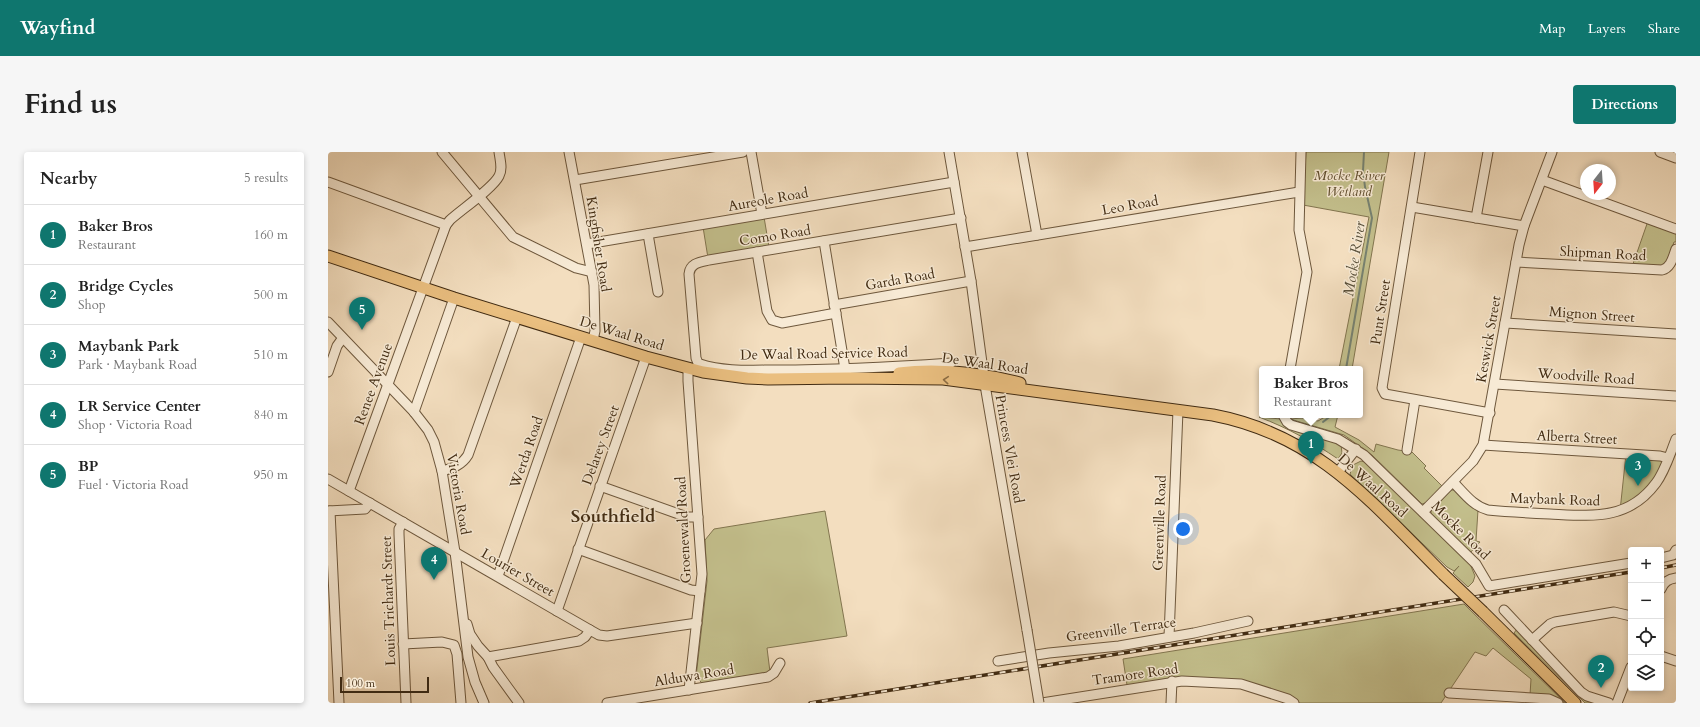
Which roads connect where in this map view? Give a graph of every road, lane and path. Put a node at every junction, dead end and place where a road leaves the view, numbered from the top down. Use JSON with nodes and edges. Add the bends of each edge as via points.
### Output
{"nodes":[{"id":1,"x":442,"y":152,"type":"edge"},
{"id":2,"x":499,"y":152,"type":"edge"},
{"id":3,"x":569,"y":152,"type":"edge"},
{"id":4,"x":743,"y":152,"type":"edge"},
{"id":5,"x":751,"y":152,"type":"edge"},
{"id":6,"x":949,"y":152,"type":"edge"},
{"id":7,"x":1022,"y":152,"type":"edge"},
{"id":8,"x":1301,"y":152,"type":"edge"},
{"id":9,"x":1420,"y":152,"type":"edge"},
{"id":10,"x":1488,"y":152,"type":"edge"},
{"id":11,"x":1552,"y":152,"type":"edge"},
{"id":12,"x":1660,"y":152,"type":"edge"},
{"id":13,"x":697,"y":156,"type":"edge"},
{"id":14,"x":1676,"y":158,"type":"edge"},
{"id":15,"x":575,"y":180,"type":"junction"},
{"id":16,"x":1542,"y":180,"type":"junction"},
{"id":17,"x":328,"y":182,"type":"edge"},
{"id":18,"x":954,"y":182,"type":"junction"},
{"id":19,"x":1300,"y":192,"type":"junction"},
{"id":20,"x":478,"y":196,"type":"junction"},
{"id":21,"x":1412,"y":207,"type":"junction"},
{"id":22,"x":762,"y":214,"type":"junction"},
{"id":23,"x":960,"y":218,"type":"junction"},
{"id":24,"x":1476,"y":218,"type":"junction"},
{"id":25,"x":446,"y":225,"type":"junction"},
{"id":26,"x":1524,"y":226,"type":"junction"},
{"id":27,"x":1676,"y":229,"type":"edge"},
{"id":28,"x":648,"y":234,"type":"junction"},
{"id":29,"x":1037,"y":235,"type":"junction"},
{"id":30,"x":824,"y":241,"type":"junction"},
{"id":31,"x":587,"y":244,"type":"junction"},
{"id":32,"x":966,"y":247,"type":"junction"},
{"id":33,"x":328,"y":248,"type":"edge"},
{"id":34,"x":1676,"y":249,"type":"edge"},
{"id":35,"x":757,"y":252,"type":"junction"},
{"id":36,"x":328,"y":256,"type":"edge"},
{"id":37,"x":1516,"y":262,"type":"junction"},
{"id":38,"x":592,"y":272,"type":"junction"},
{"id":39,"x":393,"y":277,"type":"junction"},
{"id":40,"x":971,"y":281,"type":"junction"},
{"id":41,"x":422,"y":287,"type":"junction"},
{"id":42,"x":658,"y":292,"type":"dead end"},
{"id":43,"x":454,"y":298,"type":"junction"},
{"id":44,"x":835,"y":309,"type":"junction"},
{"id":45,"x":517,"y":317,"type":"junction"},
{"id":46,"x":328,"y":322,"type":"edge"},
{"id":47,"x":1505,"y":323,"type":"junction"},
{"id":48,"x":1676,"y":334,"type":"edge"},
{"id":49,"x":581,"y":337,"type":"junction"},
{"id":50,"x":342,"y":338,"type":"junction"},
{"id":51,"x":593,"y":340,"type":"junction"},
{"id":52,"x":646,"y":357,"type":"junction"},
{"id":53,"x":698,"y":363,"type":"joint"},
{"id":54,"x":951,"y":363,"type":"dead end"},
{"id":55,"x":1291,"y":366,"type":"edge"},
{"id":56,"x":688,"y":369,"type":"junction"},
{"id":57,"x":328,"y":372,"type":"edge"},
{"id":58,"x":847,"y":373,"type":"junction"},
{"id":59,"x":985,"y":380,"type":"junction"},
{"id":60,"x":1495,"y":384,"type":"junction"},
{"id":61,"x":388,"y":385,"type":"junction"},
{"id":62,"x":1676,"y":396,"type":"edge"},
{"id":63,"x":1415,"y":400,"type":"junction"},
{"id":64,"x":1178,"y":410,"type":"junction"},
{"id":65,"x":414,"y":412,"type":"junction"},
{"id":66,"x":1490,"y":413,"type":"junction"},
{"id":67,"x":1285,"y":418,"type":"edge"},
{"id":68,"x":1676,"y":439,"type":"edge"},
{"id":69,"x":1483,"y":445,"type":"junction"},
{"id":70,"x":1356,"y":449,"type":"junction"},
{"id":71,"x":1407,"y":450,"type":"dead end"},
{"id":72,"x":1668,"y":458,"type":"junction"},
{"id":73,"x":442,"y":471,"type":"junction"},
{"id":74,"x":1338,"y":472,"type":"junction"},
{"id":75,"x":328,"y":479,"type":"edge"},
{"id":76,"x":1453,"y":482,"type":"junction"},
{"id":77,"x":600,"y":486,"type":"junction"},
{"id":78,"x":349,"y":491,"type":"junction"},
{"id":79,"x":370,"y":503,"type":"junction"},
{"id":80,"x":329,"y":511,"type":"edge"},
{"id":81,"x":1423,"y":512,"type":"junction"},
{"id":82,"x":698,"y":517,"type":"junction"},
{"id":83,"x":403,"y":522,"type":"junction"},
{"id":84,"x":578,"y":549,"type":"junction"},
{"id":85,"x":455,"y":552,"type":"junction"},
{"id":86,"x":1674,"y":552,"type":"edge"},
{"id":87,"x":1664,"y":557,"type":"edge"},
{"id":88,"x":1628,"y":563,"type":"edge"},
{"id":89,"x":498,"y":576,"type":"junction"},
{"id":90,"x":1676,"y":578,"type":"edge"},
{"id":91,"x":1664,"y":586,"type":"edge"},
{"id":92,"x":700,"y":592,"type":"junction"},
{"id":93,"x":1504,"y":610,"type":"dead end"},
{"id":94,"x":557,"y":611,"type":"junction"},
{"id":95,"x":464,"y":615,"type":"junction"},
{"id":96,"x":1628,"y":615,"type":"edge"},
{"id":97,"x":1248,"y":621,"type":"dead end"},
{"id":98,"x":697,"y":623,"type":"junction"},
{"id":99,"x":590,"y":630,"type":"junction"},
{"id":100,"x":1169,"y":637,"type":"junction"},
{"id":101,"x":1532,"y":640,"type":"junction"},
{"id":102,"x":403,"y":644,"type":"junction"},
{"id":103,"x":488,"y":657,"type":"junction"},
{"id":104,"x":1664,"y":657,"type":"edge"},
{"id":105,"x":998,"y":661,"type":"dead end"},
{"id":106,"x":1676,"y":661,"type":"edge"},
{"id":107,"x":780,"y":664,"type":"dead end"},
{"id":108,"x":1628,"y":675,"type":"edge"},
{"id":109,"x":1172,"y":682,"type":"junction"},
{"id":110,"x":689,"y":690,"type":"junction"},
{"id":111,"x":1449,"y":693,"type":"dead end"},
{"id":112,"x":1096,"y":699,"type":"edge"},
{"id":113,"x":1276,"y":699,"type":"edge"},
{"id":114,"x":1503,"y":700,"type":"edge"},
{"id":115,"x":1575,"y":702,"type":"edge"},
{"id":116,"x":339,"y":703,"type":"edge"},
{"id":117,"x":406,"y":703,"type":"edge"},
{"id":118,"x":461,"y":703,"type":"edge"},
{"id":119,"x":484,"y":703,"type":"edge"},
{"id":120,"x":519,"y":703,"type":"edge"},
{"id":121,"x":607,"y":703,"type":"edge"},
{"id":122,"x":1041,"y":703,"type":"edge"},
{"id":123,"x":1171,"y":703,"type":"edge"},
{"id":124,"x":1294,"y":703,"type":"edge"},
{"id":125,"x":1558,"y":703,"type":"edge"},
{"id":126,"x":1609,"y":703,"type":"edge"},
{"id":127,"x":1617,"y":703,"type":"edge"}],
"edges":[{"from":1,"to":20,"type":"street"},
{"from":2,"to":20,"type":"street","via":[[502,166],[500,176]]},
{"from":3,"to":15,"type":"street","name":"Kingfisher Road"},
{"from":4,"to":13,"type":"street"},
{"from":5,"to":22,"type":"street"},
{"from":6,"to":18,"type":"street","name":"Princess Vlei Road"},
{"from":7,"to":29,"type":"street"},
{"from":8,"to":19,"type":"street"},
{"from":9,"to":21,"type":"street","name":"Punt Street"},
{"from":10,"to":24,"type":"street"},
{"from":11,"to":16,"type":"street","name":"Keswick Street"},
{"from":12,"to":14,"type":"street"},
{"from":13,"to":15,"type":"street"},
{"from":15,"to":31,"type":"street","name":"Kingfisher Road"},
{"from":16,"to":26,"type":"street","name":"Keswick Street"},
{"from":16,"to":27,"type":"street"},
{"from":17,"to":25,"type":"street"},
{"from":18,"to":22,"type":"street","name":"Aureole Road"},
{"from":18,"to":23,"type":"street","name":"Princess Vlei Road"},
{"from":19,"to":29,"type":"street","name":"Leo Road"},
{"from":19,"to":55,"type":"street","via":[[1299,230],[1307,272]]},
{"from":20,"to":25,"type":"street"},
{"from":20,"to":38,"type":"street","via":[[513,237],[576,268]]},
{"from":21,"to":24,"type":"street"},
{"from":21,"to":63,"type":"street","name":"Punt Street","via":[[1382,388],[1385,394]]},
{"from":22,"to":28,"type":"street","name":"Aureole Road"},
{"from":23,"to":30,"type":"street","name":"Como Road"},
{"from":23,"to":32,"type":"street","name":"Princess Vlei Road"},
{"from":24,"to":26,"type":"street"},
{"from":25,"to":41,"type":"street","name":"Renee Avenue"},
{"from":26,"to":37,"type":"street","name":"Keswick Street"},
{"from":28,"to":31,"type":"street","name":"Aureole Road"},
{"from":28,"to":42,"type":"street"},
{"from":29,"to":32,"type":"street","name":"Leo Road"},
{"from":30,"to":35,"type":"street","name":"Como Road"},
{"from":30,"to":44,"type":"street"},
{"from":31,"to":38,"type":"street","name":"Kingfisher Road"},
{"from":32,"to":40,"type":"street","name":"Princess Vlei Road"},
{"from":33,"to":39,"type":"main road","name":"De Waal Road"},
{"from":34,"to":37,"type":"street","name":"Shipman Road","via":[[1670,266],[1665,270]]},
{"from":35,"to":44,"type":"street","name":"Garda Road","via":[[767,311],[772,320],[785,322]]},
{"from":35,"to":53,"type":"street","name":"Como Road","via":[[698,262],[691,266],[689,270]]},
{"from":36,"to":39,"type":"main road","name":"De Waal Road"},
{"from":37,"to":47,"type":"street","name":"Keswick Street"},
{"from":38,"to":51,"type":"street","name":"Kingfisher Road","via":[[595,331]]},
{"from":39,"to":41,"type":"main road","name":"De Waal Road"},
{"from":40,"to":44,"type":"street","name":"Garda Road"},
{"from":40,"to":59,"type":"street","name":"Princess Vlei Road"},
{"from":41,"to":43,"type":"main road","name":"De Waal Road"},
{"from":41,"to":61,"type":"street","name":"Renee Avenue"},
{"from":43,"to":45,"type":"main road","name":"De Waal Road"},
{"from":43,"to":65,"type":"street"},
{"from":44,"to":58,"type":"street"},
{"from":45,"to":49,"type":"main road","name":"De Waal Road"},
{"from":45,"to":73,"type":"street","via":[[468,455],[458,466]]},
{"from":46,"to":50,"type":"street","name":"Victoria Road"},
{"from":47,"to":48,"type":"street","name":"Mignon Street"},
{"from":47,"to":60,"type":"street","name":"Keswick Street"},
{"from":49,"to":51,"type":"main road","name":"De Waal Road"},
{"from":49,"to":89,"type":"street","name":"Werda Road"},
{"from":50,"to":57,"type":"street"},
{"from":50,"to":61,"type":"street","name":"Victoria Road"},
{"from":51,"to":52,"type":"main road","name":"De Waal Road"},
{"from":52,"to":56,"type":"main road","name":"De Waal Road"},
{"from":52,"to":77,"type":"street","name":"Delarey Street"},
{"from":53,"to":58,"type":"street","name":"De Waal Road Service Road","via":[[750,370]]},
{"from":54,"to":58,"type":"street","name":"De Waal Road Service Road"},
{"from":56,"to":58,"type":"main road","name":"De Waal Road","via":[[747,378]]},
{"from":56,"to":82,"type":"street","name":"Groenewald Road"},
{"from":58,"to":59,"type":"main road","name":"De Waal Road","via":[[943,380]]},
{"from":59,"to":64,"type":"main road","name":"De Waal Road"},
{"from":59,"to":122,"type":"street","name":"Princess Vlei Road","bridge":true},
{"from":60,"to":62,"type":"street","name":"Woodville Road"},
{"from":60,"to":66,"type":"street","name":"Keswick Street"},
{"from":61,"to":65,"type":"street","name":"Victoria Road"},
{"from":61,"to":78,"type":"street","name":"Renee Avenue"},
{"from":63,"to":66,"type":"street","name":"Punt Street"},
{"from":63,"to":71,"type":"street"},
{"from":64,"to":74,"type":"main road","name":"De Waal Road","via":[[1227,418],[1261,428],[1302,447]]},
{"from":64,"to":100,"type":"street","name":"Greenville Road"},
{"from":65,"to":73,"type":"street","name":"Victoria Road","via":[[434,442]]},
{"from":66,"to":69,"type":"street","name":"Keswick Street"},
{"from":67,"to":70,"type":"street","name":"Mocke Road","via":[[1291,425],[1338,439]]},
{"from":68,"to":72,"type":"street","name":"Maybank Road"},
{"from":69,"to":72,"type":"street","name":"Alberta Street"},
{"from":69,"to":76,"type":"street","name":"Keswick Street","via":[[1473,461]]},
{"from":70,"to":74,"type":"street"},
{"from":70,"to":81,"type":"street","name":"Mocke Road"},
{"from":72,"to":76,"type":"street","name":"Maybank Road","via":[[1656,482],[1644,496],[1629,507],[1603,515],[1488,510],[1473,502]]},
{"from":73,"to":85,"type":"street","name":"Victoria Road"},
{"from":74,"to":115,"type":"main road","name":"De Waal Road","bridge":true},
{"from":75,"to":78,"type":"street","name":"Lourier Street"},
{"from":76,"to":81,"type":"street","name":"Keswick Street"},
{"from":77,"to":82,"type":"street","via":[[683,515]]},
{"from":77,"to":84,"type":"street","name":"Delarey Street"},
{"from":78,"to":79,"type":"street","name":"Lourier Street"},
{"from":79,"to":80,"type":"street","via":[[364,509]]},
{"from":79,"to":83,"type":"street","name":"Lourier Street"},
{"from":80,"to":116,"type":"street"},
{"from":81,"to":88,"type":"street","name":"Mocke Road","via":[[1476,564],[1489,586]]},
{"from":82,"to":92,"type":"street","name":"Groenewald Road","via":[[702,574]]},
{"from":83,"to":85,"type":"street","name":"Lourier Street"},
{"from":83,"to":102,"type":"street","name":"Louis Trichardt Street","via":[[399,534]]},
{"from":84,"to":92,"type":"street"},
{"from":84,"to":94,"type":"street","name":"Delarey Street"},
{"from":85,"to":89,"type":"street","name":"Lourier Street"},
{"from":85,"to":95,"type":"street","name":"Victoria Road"},
{"from":86,"to":87,"type":"street"},
{"from":89,"to":94,"type":"street","name":"Lourier Street"},
{"from":90,"to":91,"type":"street","via":[[1670,579]]},
{"from":92,"to":98,"type":"street","name":"Groenewald Road"},
{"from":93,"to":101,"type":"street"},
{"from":94,"to":99,"type":"street","name":"Lourier Street"},
{"from":95,"to":103,"type":"street","name":"Victoria Road","via":[[470,634]]},
{"from":95,"to":119,"type":"street","name":"Victoria Road","via":[[468,657]]},
{"from":96,"to":101,"type":"street","via":[[1614,612],[1555,622]]},
{"from":97,"to":100,"type":"street","name":"Greenville Terrace"},
{"from":98,"to":99,"type":"street","name":"Lourier Street","via":[[607,636]]},
{"from":98,"to":110,"type":"street","name":"Groenewald Road"},
{"from":99,"to":103,"type":"street","via":[[580,641]]},
{"from":100,"to":105,"type":"street","name":"Greenville Terrace"},
{"from":101,"to":126,"type":"street","via":[[1580,692]]},
{"from":102,"to":117,"type":"street","name":"Louis Trichardt Street"},
{"from":102,"to":118,"type":"street","via":[[442,642],[454,645],[458,654]]},
{"from":103,"to":120,"type":"street","name":"Victoria Road"},
{"from":104,"to":106,"type":"street"},
{"from":107,"to":110,"type":"street","name":"Alduwa Road","via":[[768,678]]},
{"from":108,"to":127,"type":"street"},
{"from":109,"to":112,"type":"street","name":"Tramore Road"},
{"from":109,"to":113,"type":"street","name":"Tramore Road","via":[[1241,684]]},
{"from":109,"to":123,"type":"street"},
{"from":110,"to":121,"type":"street","name":"Alduwa Road"},
{"from":111,"to":114,"type":"street"},
{"from":112,"to":122,"type":"street","name":"Tramore Road"},
{"from":113,"to":124,"type":"street","name":"Tramore Road","via":[[1290,700]]},
{"from":114,"to":125,"type":"street","via":[[1549,698]]}]}
